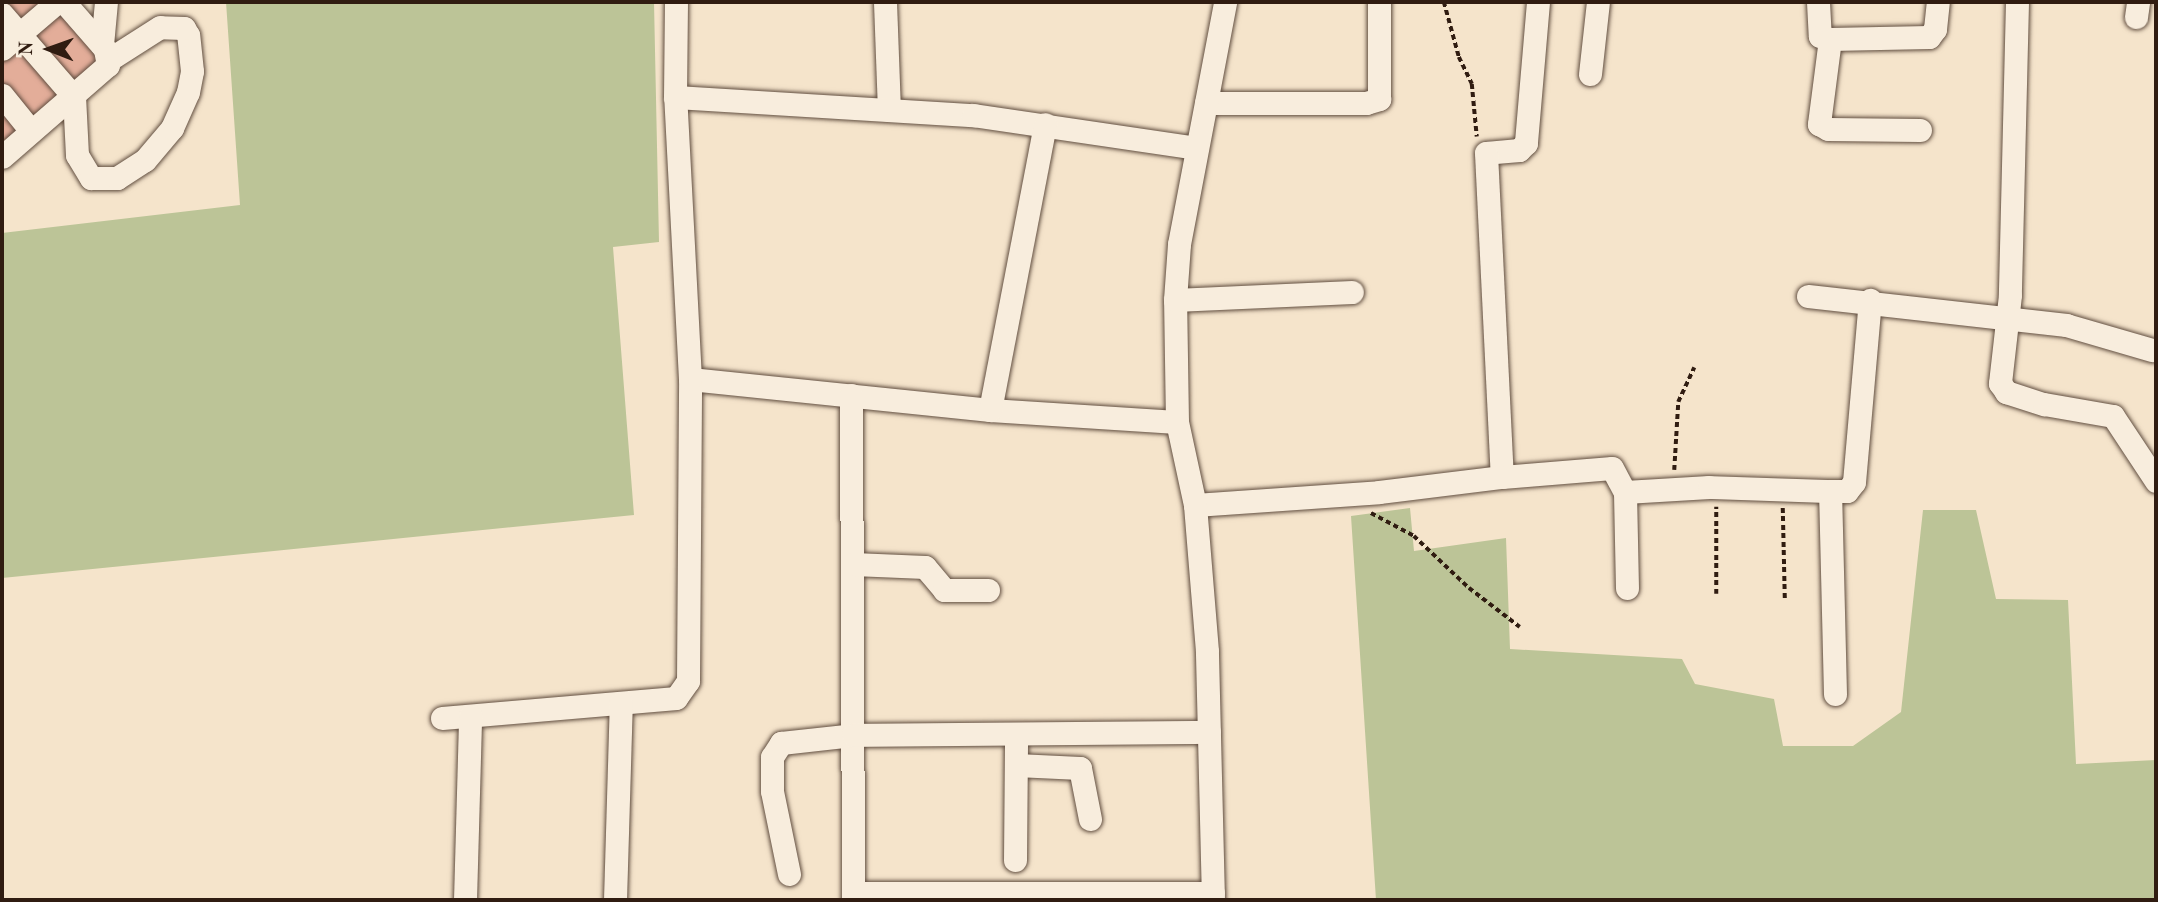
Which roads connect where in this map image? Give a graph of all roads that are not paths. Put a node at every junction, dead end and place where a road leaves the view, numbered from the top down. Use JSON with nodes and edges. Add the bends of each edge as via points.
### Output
{"nodes":[{"id":1,"x":57,"y":2,"type":"edge"},
{"id":2,"x":64,"y":2,"type":"edge"},
{"id":3,"x":106,"y":2,"type":"edge"},
{"id":4,"x":677,"y":2,"type":"edge"},
{"id":5,"x":885,"y":2,"type":"edge"},
{"id":6,"x":1225,"y":2,"type":"edge"},
{"id":7,"x":1379,"y":2,"type":"edge"},
{"id":8,"x":1538,"y":2,"type":"edge"},
{"id":9,"x":1598,"y":2,"type":"edge"},
{"id":10,"x":1818,"y":2,"type":"edge"},
{"id":11,"x":1938,"y":2,"type":"edge"},
{"id":12,"x":2017,"y":2,"type":"edge"},
{"id":13,"x":2,"y":15,"type":"edge"},
{"id":14,"x":1830,"y":39,"type":"junction"},
{"id":15,"x":10,"y":41,"type":"edge"},
{"id":16,"x":106,"y":52,"type":"junction"},
{"id":17,"x":1590,"y":74,"type":"dead end"},
{"id":18,"x":70,"y":92,"type":"junction"},
{"id":19,"x":2,"y":95,"type":"edge"},
{"id":20,"x":675,"y":97,"type":"junction"},
{"id":21,"x":1206,"y":103,"type":"junction"},
{"id":22,"x":889,"y":110,"type":"junction"},
{"id":23,"x":25,"y":122,"type":"dead end"},
{"id":24,"x":1045,"y":124,"type":"junction"},
{"id":25,"x":1920,"y":130,"type":"dead end"},
{"id":26,"x":1197,"y":148,"type":"junction"},
{"id":27,"x":2,"y":157,"type":"edge"},
{"id":28,"x":1352,"y":292,"type":"dead end"},
{"id":29,"x":1808,"y":296,"type":"dead end"},
{"id":30,"x":1175,"y":300,"type":"junction"},
{"id":31,"x":1870,"y":300,"type":"junction"},
{"id":32,"x":2008,"y":317,"type":"junction"},
{"id":33,"x":2152,"y":349,"type":"dead end"},
{"id":34,"x":690,"y":379,"type":"junction"},
{"id":35,"x":851,"y":395,"type":"junction"},
{"id":36,"x":990,"y":410,"type":"junction"},
{"id":37,"x":1177,"y":422,"type":"junction"},
{"id":38,"x":1502,"y":478,"type":"junction"},
{"id":39,"x":2156,"y":481,"type":"edge"},
{"id":40,"x":1830,"y":491,"type":"junction"},
{"id":41,"x":1625,"y":492,"type":"junction"},
{"id":42,"x":1195,"y":505,"type":"junction"},
{"id":43,"x":853,"y":564,"type":"junction"},
{"id":44,"x":1628,"y":588,"type":"dead end"},
{"id":45,"x":988,"y":590,"type":"dead end"},
{"id":46,"x":1835,"y":694,"type":"dead end"},
{"id":47,"x":621,"y":703,"type":"junction"},
{"id":48,"x":470,"y":716,"type":"junction"},
{"id":49,"x":442,"y":718,"type":"dead end"},
{"id":50,"x":1209,"y":732,"type":"junction"},
{"id":51,"x":853,"y":734,"type":"junction"},
{"id":52,"x":1016,"y":735,"type":"junction"},
{"id":53,"x":1016,"y":765,"type":"junction"},
{"id":54,"x":1090,"y":819,"type":"dead end"},
{"id":55,"x":1014,"y":860,"type":"dead end"},
{"id":56,"x":789,"y":874,"type":"dead end"},
{"id":57,"x":1213,"y":896,"type":"edge"},
{"id":58,"x":853,"y":897,"type":"edge"},
{"id":59,"x":465,"y":900,"type":"edge"},
{"id":60,"x":615,"y":900,"type":"edge"}],
"edges":[{"from":1,"to":15,"type":"street"},
{"from":2,"to":16,"type":"street"},
{"from":3,"to":16,"type":"street"},
{"from":4,"to":20,"type":"street"},
{"from":5,"to":22,"type":"street"},
{"from":6,"to":21,"type":"street"},
{"from":7,"to":21,"type":"street","via":[[1379,99],[1366,103]]},
{"from":8,"to":38,"type":"street","via":[[1526,143],[1519,149],[1486,153]]},
{"from":9,"to":17,"type":"street"},
{"from":10,"to":14,"type":"street","via":[[1820,36]]},
{"from":11,"to":14,"type":"street","via":[[1935,29],[1929,37]]},
{"from":12,"to":32,"type":"street"},
{"from":13,"to":15,"type":"street"},
{"from":14,"to":25,"type":"street","via":[[1819,124],[1828,129]]},
{"from":15,"to":18,"type":"street"},
{"from":16,"to":18,"type":"street","via":[[102,72]]},
{"from":16,"to":18,"type":"street","via":[[160,27],[184,28],[188,35],[192,71],[188,92],[172,128],[145,160],[117,178],[91,178],[77,155]]},
{"from":18,"to":27,"type":"street"},
{"from":19,"to":23,"type":"street"},
{"from":20,"to":22,"type":"street"},
{"from":20,"to":34,"type":"street"},
{"from":21,"to":26,"type":"street"},
{"from":22,"to":24,"type":"street"},
{"from":24,"to":26,"type":"street"},
{"from":24,"to":36,"type":"street"},
{"from":26,"to":30,"type":"street","via":[[1179,244]]},
{"from":28,"to":30,"type":"street"},
{"from":29,"to":31,"type":"street"},
{"from":30,"to":37,"type":"street"},
{"from":31,"to":32,"type":"street"},
{"from":31,"to":40,"type":"street","via":[[1854,482],[1849,490]]},
{"from":32,"to":33,"type":"street","via":[[2066,325]]},
{"from":32,"to":39,"type":"street","via":[[2001,388],[2044,404],[2113,416]]},
{"from":34,"to":35,"type":"street"},
{"from":34,"to":47,"type":"street","via":[[688,681],[676,698]]},
{"from":35,"to":36,"type":"street"},
{"from":35,"to":43,"type":"street"},
{"from":36,"to":37,"type":"street"},
{"from":37,"to":42,"type":"street"},
{"from":38,"to":41,"type":"street","via":[[1612,468]]},
{"from":38,"to":42,"type":"street"},
{"from":40,"to":41,"type":"street","via":[[1716,488]]},
{"from":40,"to":46,"type":"street"},
{"from":41,"to":44,"type":"street"},
{"from":42,"to":50,"type":"street"},
{"from":43,"to":45,"type":"street","via":[[925,567],[944,590]]},
{"from":43,"to":51,"type":"street"},
{"from":47,"to":48,"type":"street"},
{"from":47,"to":60,"type":"street"},
{"from":48,"to":49,"type":"street"},
{"from":48,"to":59,"type":"street"},
{"from":50,"to":52,"type":"street"},
{"from":50,"to":57,"type":"street"},
{"from":51,"to":52,"type":"street"},
{"from":51,"to":56,"type":"street","via":[[780,743],[772,757],[772,791]]},
{"from":51,"to":58,"type":"street"},
{"from":52,"to":53,"type":"street"},
{"from":53,"to":54,"type":"street","via":[[1080,768]]},
{"from":53,"to":55,"type":"street"},
{"from":57,"to":58,"type":"street"}]}
